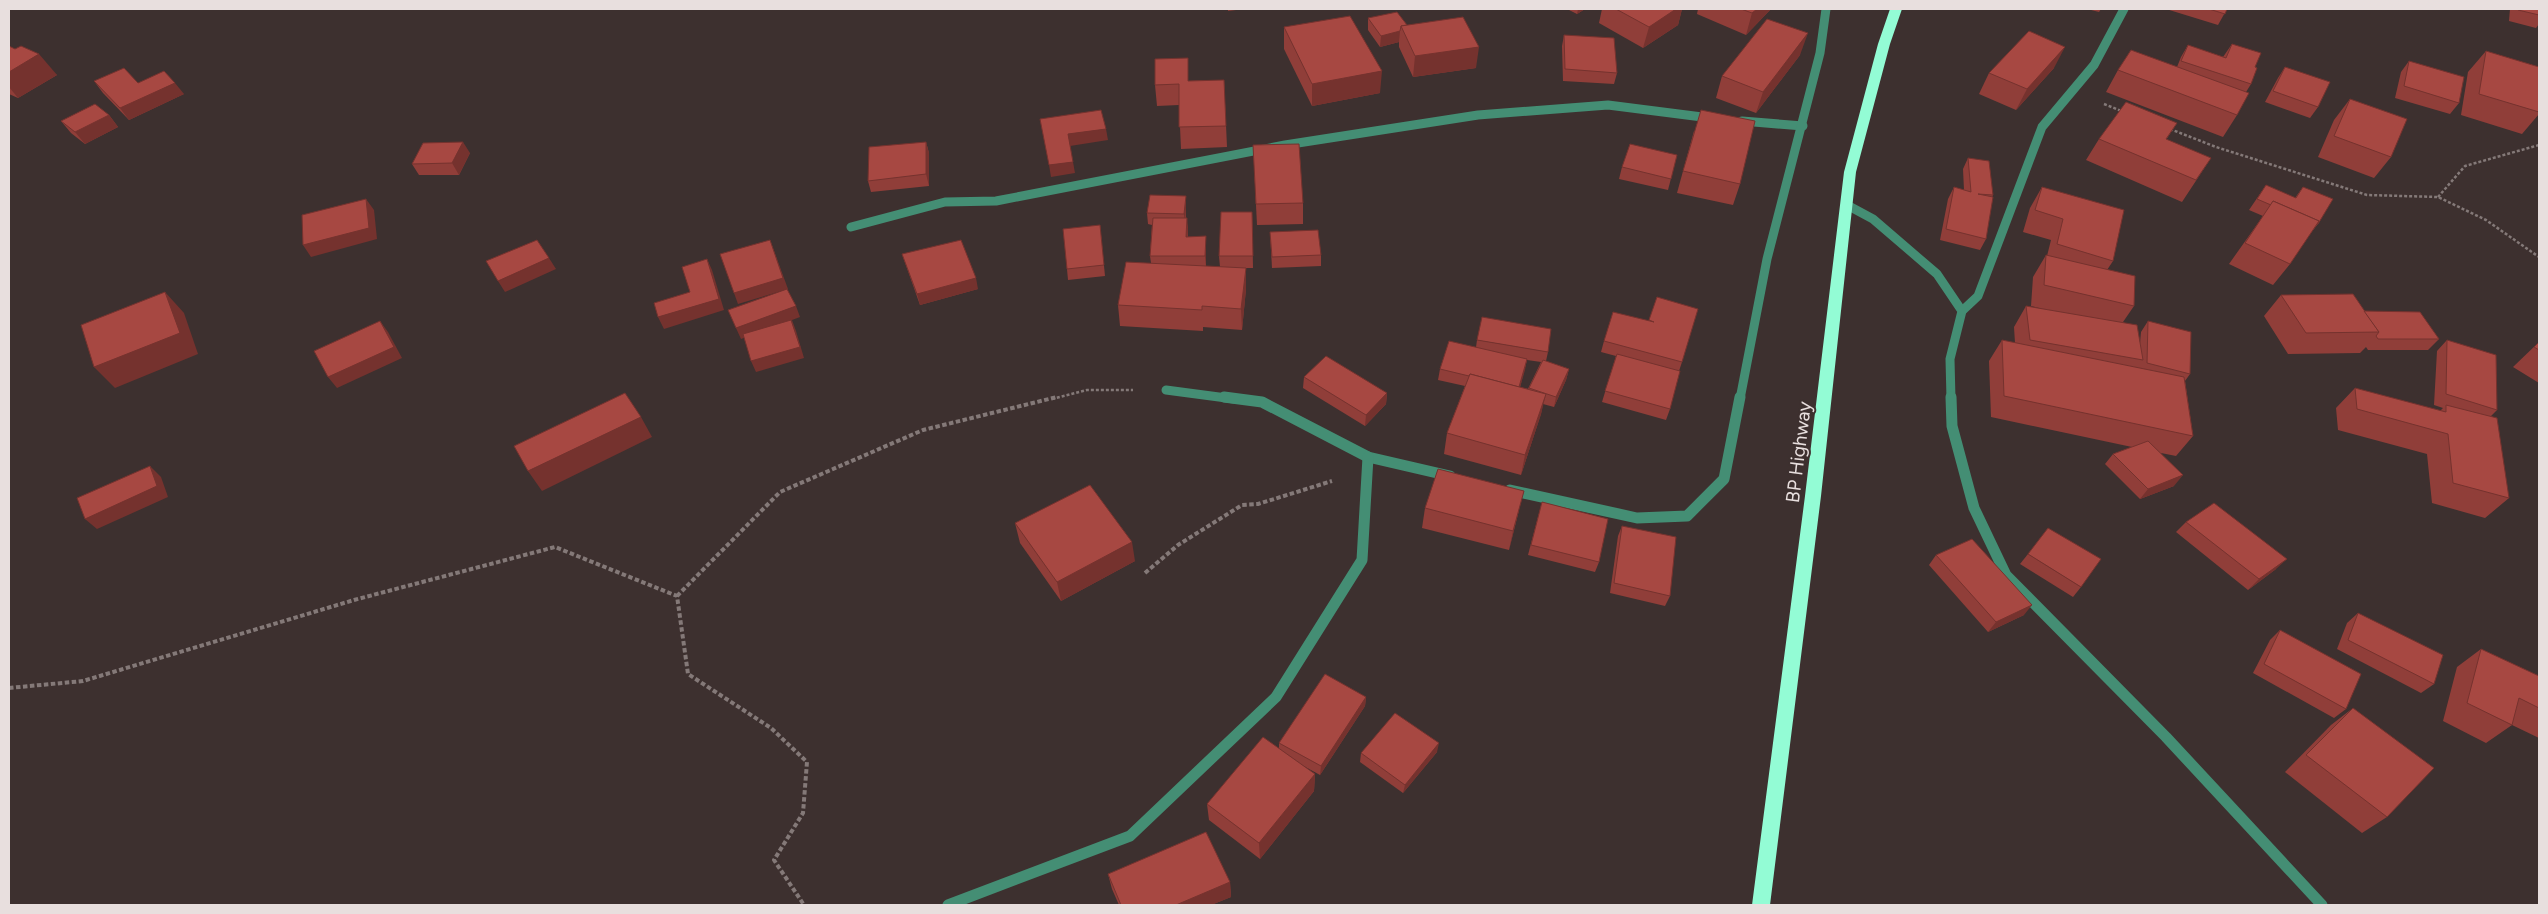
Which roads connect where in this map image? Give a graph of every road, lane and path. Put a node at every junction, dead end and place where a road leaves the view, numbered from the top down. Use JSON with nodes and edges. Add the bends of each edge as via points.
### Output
{"nodes":[{"id":1,"x":1826,"y":9,"type":"edge"},
{"id":2,"x":1896,"y":9,"type":"edge"},
{"id":3,"x":2124,"y":9,"type":"edge"},
{"id":4,"x":2072,"y":92,"type":"junction"},
{"id":5,"x":2126,"y":112,"type":"edge"},
{"id":6,"x":1718,"y":119,"type":"edge"},
{"id":7,"x":1737,"y":121,"type":"edge"},
{"id":8,"x":1803,"y":126,"type":"junction"},
{"id":9,"x":2162,"y":126,"type":"edge"},
{"id":10,"x":2539,"y":145,"type":"edge"},
{"id":11,"x":2438,"y":198,"type":"junction"},
{"id":12,"x":1847,"y":205,"type":"junction"},
{"id":13,"x":851,"y":227,"type":"dead end"},
{"id":14,"x":2539,"y":256,"type":"edge"},
{"id":15,"x":1962,"y":311,"type":"junction"},
{"id":16,"x":1166,"y":390,"type":"joint"},
{"id":17,"x":1368,"y":457,"type":"junction"},
{"id":18,"x":1464,"y":479,"type":"edge"},
{"id":19,"x":1327,"y":484,"type":"dead end"},
{"id":20,"x":1502,"y":488,"type":"edge"},
{"id":21,"x":1145,"y":573,"type":"dead end"},
{"id":22,"x":678,"y":596,"type":"junction"},
{"id":23,"x":9,"y":688,"type":"edge"},
{"id":24,"x":804,"y":905,"type":"edge"},
{"id":25,"x":948,"y":905,"type":"edge"},
{"id":26,"x":1761,"y":905,"type":"edge"},
{"id":27,"x":2322,"y":905,"type":"edge"}],
"edges":[{"from":1,"to":8,"type":"street","via":[[1823,40]]},
{"from":2,"to":12,"type":"highway","name":"BP Highway","via":[[1850,172]]},
{"from":3,"to":4,"type":"street","via":[[2094,66]]},
{"from":4,"to":5,"type":"path"},
{"from":4,"to":15,"type":"street","via":[[2042,127],[1978,296]]},
{"from":6,"to":13,"type":"street","via":[[1608,105],[1478,114],[1275,147],[996,201],[945,202]]},
{"from":7,"to":8,"type":"street"},
{"from":8,"to":20,"type":"street","via":[[1767,259],[1724,479],[1687,516],[1637,518]]},
{"from":9,"to":11,"type":"path","via":[[2216,147],[2366,195]]},
{"from":10,"to":11,"type":"path","via":[[2465,166]]},
{"from":11,"to":14,"type":"path","via":[[2486,220]]},
{"from":12,"to":15,"type":"street","via":[[1873,219],[1937,274]]},
{"from":12,"to":26,"type":"highway","name":"BP Highway"},
{"from":15,"to":27,"type":"street","via":[[1950,359],[1952,426],[1974,508],[2006,575],[2166,738]]},
{"from":16,"to":17,"type":"street","via":[[1262,402]]},
{"from":16,"to":22,"type":"path","via":[[1087,390],[923,430],[780,492]]},
{"from":17,"to":18,"type":"street"},
{"from":17,"to":25,"type":"street","via":[[1362,560],[1276,696],[1130,836]]},
{"from":19,"to":21,"type":"path","via":[[1258,504],[1242,505],[1178,545]]},
{"from":22,"to":23,"type":"path","via":[[555,547],[354,600],[83,681]]},
{"from":22,"to":24,"type":"path","via":[[688,674],[771,728],[807,762],[803,813],[774,860]]}]}
